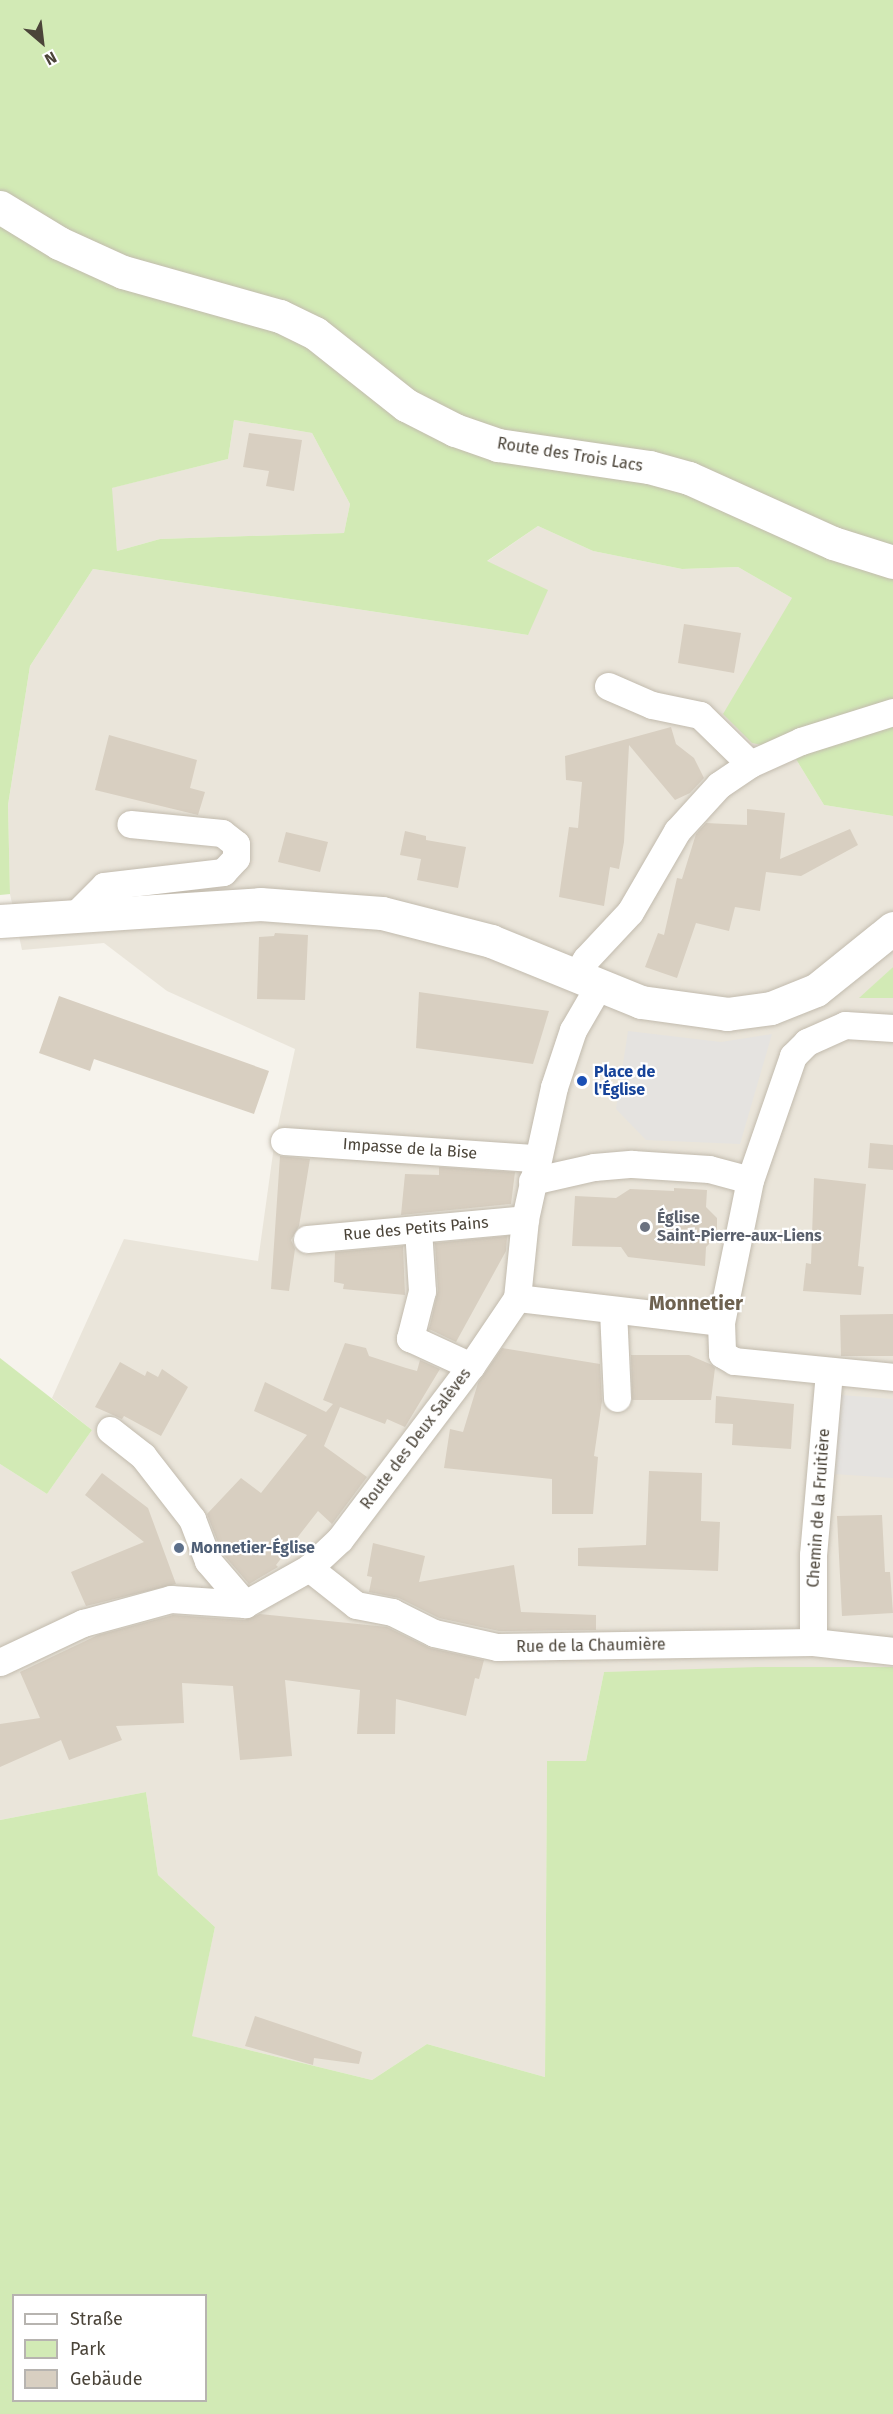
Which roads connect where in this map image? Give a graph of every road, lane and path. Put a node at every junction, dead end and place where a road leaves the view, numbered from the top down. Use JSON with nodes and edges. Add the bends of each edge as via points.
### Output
{"nodes":[{"id":1,"x":0,"y":207,"type":"edge"},
{"id":2,"x":893,"y":562,"type":"edge"},
{"id":3,"x":608,"y":686,"type":"dead end"},
{"id":4,"x":893,"y":712,"type":"edge"},
{"id":5,"x":750,"y":764,"type":"junction"},
{"id":6,"x":130,"y":824,"type":"dead end"},
{"id":7,"x":75,"y":915,"type":"junction"},
{"id":8,"x":0,"y":921,"type":"edge"},
{"id":9,"x":893,"y":928,"type":"edge"},
{"id":10,"x":587,"y":981,"type":"junction"},
{"id":11,"x":893,"y":1028,"type":"edge"},
{"id":12,"x":284,"y":1140,"type":"dead end"},
{"id":13,"x":534,"y":1169,"type":"junction"},
{"id":14,"x":750,"y":1180,"type":"junction"},
{"id":15,"x":525,"y":1219,"type":"junction"},
{"id":16,"x":418,"y":1229,"type":"junction"},
{"id":17,"x":307,"y":1239,"type":"dead end"},
{"id":18,"x":517,"y":1298,"type":"junction"},
{"id":19,"x":613,"y":1310,"type":"junction"},
{"id":20,"x":721,"y":1322,"type":"junction"},
{"id":21,"x":471,"y":1366,"type":"junction"},
{"id":22,"x":829,"y":1373,"type":"junction"},
{"id":23,"x":893,"y":1377,"type":"edge"},
{"id":24,"x":617,"y":1398,"type":"dead end"},
{"id":25,"x":110,"y":1430,"type":"dead end"},
{"id":26,"x":309,"y":1568,"type":"junction"},
{"id":27,"x":245,"y":1604,"type":"junction"},
{"id":28,"x":813,"y":1642,"type":"junction"},
{"id":29,"x":893,"y":1651,"type":"edge"},
{"id":30,"x":0,"y":1662,"type":"edge"}],
"edges":[{"from":1,"to":2,"type":"street","name":"Route des Trois Lacs","via":[[59,243],[123,272],[280,316],[315,333],[406,405],[455,430],[498,445],[649,467],[689,478],[833,543]]},
{"from":3,"to":5,"type":"street","via":[[652,705],[700,715]]},
{"from":4,"to":5,"type":"street","name":"Route des Deux Salèves","via":[[801,741]]},
{"from":5,"to":10,"type":"street","name":"Route des Deux Salèves","via":[[719,785],[677,831],[630,912],[586,959]]},
{"from":6,"to":7,"type":"street","via":[[222,833],[236,844],[236,858],[223,872],[104,886]]},
{"from":7,"to":8,"type":"street"},
{"from":7,"to":10,"type":"street","via":[[260,904],[382,913],[451,928]]},
{"from":9,"to":10,"type":"street","via":[[843,971],[795,1000],[752,1012],[700,1012],[641,1002]]},
{"from":10,"to":13,"type":"street","name":"Route des Deux Salèves"},
{"from":11,"to":14,"type":"street","via":[[846,1025],[807,1041],[793,1056]]},
{"from":12,"to":13,"type":"street","name":"Impasse de la Bise"},
{"from":13,"to":14,"type":"street","name":"Impasse de la Bise","via":[[632,1164],[709,1169]]},
{"from":13,"to":15,"type":"street","name":"Route des Deux Salèves"},
{"from":14,"to":20,"type":"street"},
{"from":15,"to":16,"type":"street","name":"Rue des Petits Pains"},
{"from":15,"to":18,"type":"street","name":"Route des Deux Salèves"},
{"from":16,"to":17,"type":"street","name":"Rue des Petits Pains"},
{"from":16,"to":21,"type":"street","via":[[422,1292],[410,1338]]},
{"from":18,"to":19,"type":"street"},
{"from":18,"to":21,"type":"street","name":"Route des Deux Salèves"},
{"from":19,"to":20,"type":"street"},
{"from":19,"to":24,"type":"street"},
{"from":20,"to":22,"type":"street","via":[[722,1354],[734,1362]]},
{"from":21,"to":26,"type":"street","name":"Route des Deux Salèves","via":[[340,1539]]},
{"from":22,"to":23,"type":"street"},
{"from":22,"to":28,"type":"street","name":"Chemin de la Fruitière","via":[[813,1555]]},
{"from":25,"to":27,"type":"street","via":[[143,1456],[192,1519],[208,1561]]},
{"from":26,"to":27,"type":"street","name":"Route des Deux Salèves"},
{"from":26,"to":28,"type":"street","name":"Rue de la Chaumière","via":[[356,1605],[392,1612],[434,1633],[496,1647]]},
{"from":27,"to":30,"type":"street","via":[[171,1599],[83,1623]]},
{"from":28,"to":29,"type":"street","name":"Rue de la Chaumière"}]}
